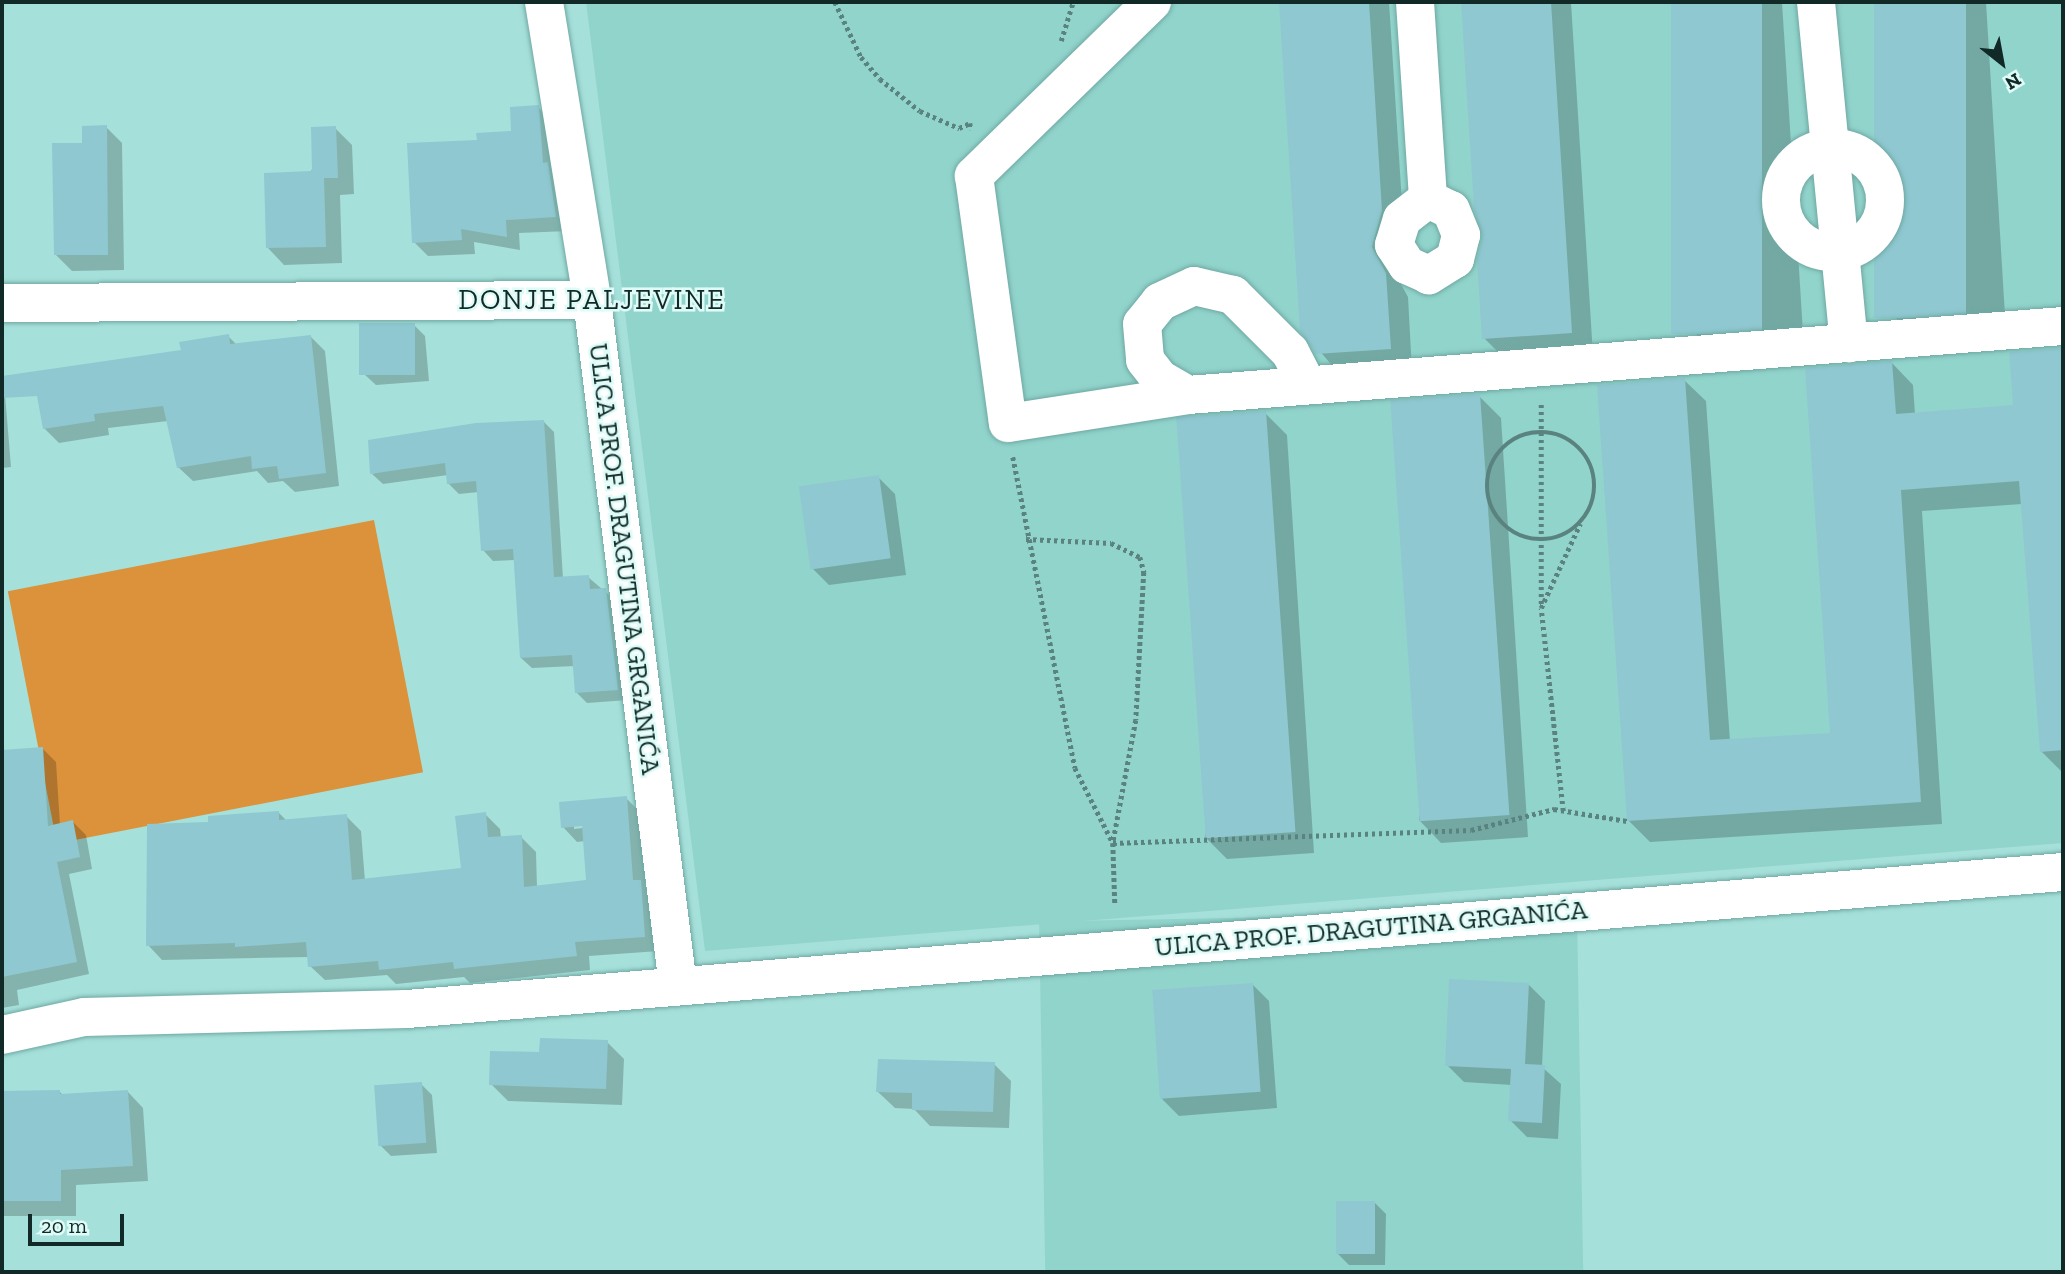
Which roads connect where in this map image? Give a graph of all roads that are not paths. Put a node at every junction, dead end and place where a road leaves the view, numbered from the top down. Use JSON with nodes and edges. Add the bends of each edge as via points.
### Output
{"nodes":[{"id":1,"x":544,"y":2,"type":"edge"},
{"id":2,"x":1152,"y":2,"type":"edge"},
{"id":3,"x":1415,"y":2,"type":"edge"},
{"id":4,"x":1816,"y":2,"type":"edge"},
{"id":5,"x":1830,"y":148,"type":"junction"},
{"id":6,"x":1428,"y":199,"type":"dead end"},
{"id":7,"x":1840,"y":253,"type":"junction"},
{"id":8,"x":592,"y":300,"type":"junction"},
{"id":9,"x":2,"y":303,"type":"edge"},
{"id":10,"x":2063,"y":326,"type":"edge"},
{"id":11,"x":1849,"y":343,"type":"junction"},
{"id":12,"x":1307,"y":385,"type":"junction"},
{"id":13,"x":1188,"y":395,"type":"junction"},
{"id":14,"x":2063,"y":872,"type":"edge"},
{"id":15,"x":678,"y":986,"type":"junction"},
{"id":16,"x":2,"y":1035,"type":"edge"}],
"edges":[{"from":1,"to":8,"type":"street","name":"ULICA PROF. DRAGUTINA GRGANIĆA"},
{"from":2,"to":13,"type":"street","via":[[974,176],[1008,423]]},
{"from":3,"to":6,"type":"street"},
{"from":4,"to":5,"type":"street"},
{"from":5,"to":7,"type":"street"},
{"from":5,"to":7,"type":"street","via":[[1864,158],[1884,186],[1881,222],[1857,247]]},
{"from":5,"to":7,"type":"street","via":[[1814,151],[1788,173],[1780,206],[1794,237],[1823,253]]},
{"from":7,"to":11,"type":"street"},
{"from":8,"to":9,"type":"street"},
{"from":8,"to":15,"type":"street","name":"ULICA PROF. DRAGUTINA GRGANIĆA"},
{"from":10,"to":11,"type":"street"},
{"from":11,"to":12,"type":"street"},
{"from":12,"to":13,"type":"street"},
{"from":12,"to":13,"type":"street","via":[[1290,352],[1233,295],[1194,286],[1160,302],[1142,324],[1145,360],[1160,379]]},
{"from":14,"to":15,"type":"street","name":"ULICA PROF. DRAGUTINA GRGANIĆA"},
{"from":15,"to":16,"type":"street","name":"ULICA PROF. DRAGUTINA GRGANIĆA","via":[[407,1009],[84,1017]]}]}
